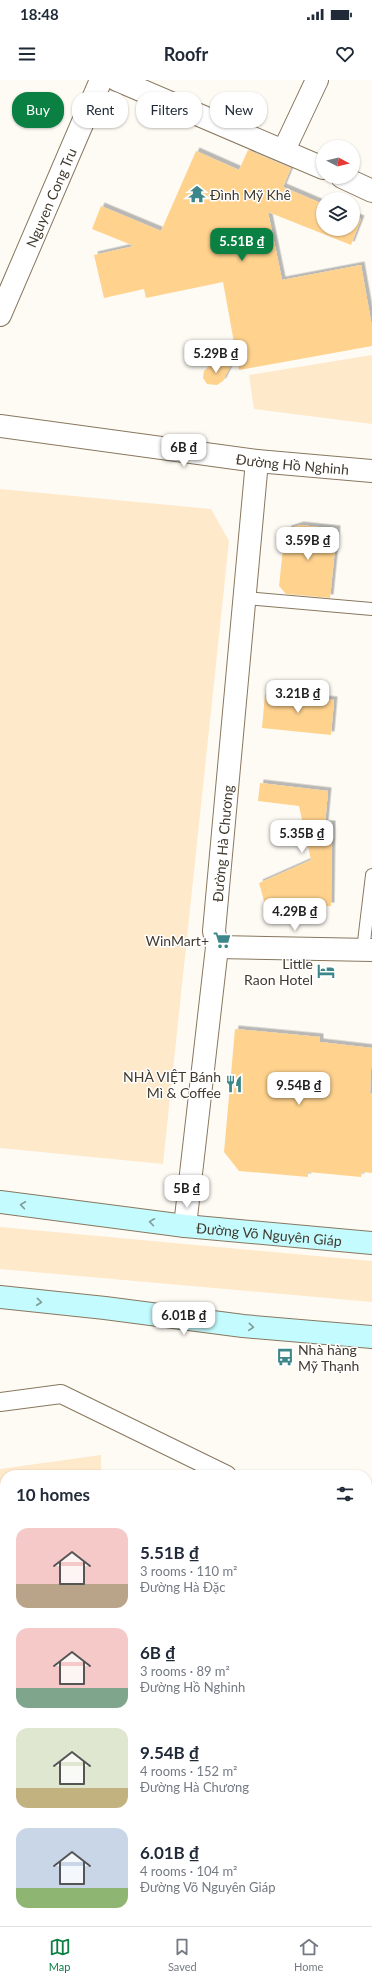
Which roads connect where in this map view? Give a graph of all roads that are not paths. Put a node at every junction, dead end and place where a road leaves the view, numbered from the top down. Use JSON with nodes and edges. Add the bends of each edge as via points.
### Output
{"nodes":[{"id":1,"x":101,"y":80,"type":"edge"},
{"id":2,"x":118,"y":80,"type":"edge"},
{"id":3,"x":317,"y":80,"type":"edge"},
{"id":4,"x":284,"y":150,"type":"junction"},
{"id":5,"x":316,"y":165,"type":"edge"},
{"id":6,"x":357,"y":184,"type":"edge"},
{"id":7,"x":372,"y":191,"type":"edge"},
{"id":8,"x":0,"y":314,"type":"edge"},
{"id":9,"x":0,"y":426,"type":"edge"},
{"id":10,"x":257,"y":461,"type":"junction"},
{"id":11,"x":372,"y":471,"type":"edge"},
{"id":12,"x":245,"y":598,"type":"junction"},
{"id":13,"x":372,"y":609,"type":"edge"},
{"id":14,"x":372,"y":875,"type":"edge"},
{"id":15,"x":209,"y":937,"type":"junction"},
{"id":16,"x":368,"y":950,"type":"edge"},
{"id":17,"x":0,"y":1202,"type":"edge"},
{"id":18,"x":185,"y":1226,"type":"junction"},
{"id":19,"x":372,"y":1243,"type":"edge"},
{"id":20,"x":0,"y":1298,"type":"edge"},
{"id":21,"x":372,"y":1337,"type":"edge"},
{"id":22,"x":0,"y":1402,"type":"edge"},
{"id":23,"x":217,"y":1470,"type":"edge"}],
"edges":[{"from":1,"to":8,"type":"street","name":"Nguyen Cong Tru"},
{"from":2,"to":4,"type":"street"},
{"from":3,"to":4,"type":"street"},
{"from":4,"to":5,"type":"street"},
{"from":6,"to":7,"type":"street"},
{"from":9,"to":10,"type":"street","name":"Đường Hồ Nghinh"},
{"from":10,"to":11,"type":"street","name":"Đường Hồ Nghinh"},
{"from":10,"to":12,"type":"street","name":"Đường Hà Chương"},
{"from":12,"to":13,"type":"lane"},
{"from":12,"to":15,"type":"street","name":"Đường Hà Chương"},
{"from":14,"to":16,"type":"lane"},
{"from":15,"to":16,"type":"street"},
{"from":15,"to":18,"type":"street","name":"Đường Hà Chương"},
{"from":18,"to":17,"type":"main road","name":"Đường Võ Nguyên Giáp","one_way":true},
{"from":18,"to":19,"type":"main road","name":"Đường Võ Nguyên Giáp"},
{"from":20,"to":21,"type":"main road","one_way":true,"via":[[105,1308],[243,1326]]},
{"from":22,"to":23,"type":"street","via":[[61,1394]]}]}
